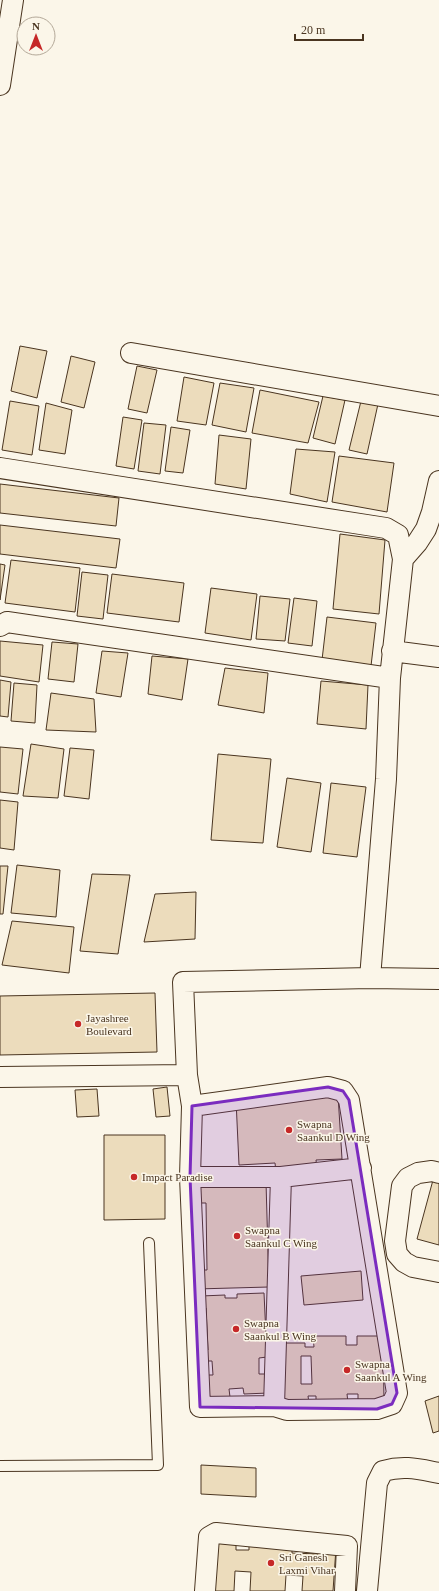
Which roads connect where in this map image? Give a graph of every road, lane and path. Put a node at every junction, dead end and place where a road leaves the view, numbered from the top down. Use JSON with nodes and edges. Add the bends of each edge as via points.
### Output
{"nodes":[{"id":1,"x":13,"y":0,"type":"edge"},
{"id":2,"x":0,"y":85,"type":"edge"},
{"id":3,"x":131,"y":353,"type":"dead end"},
{"id":4,"x":439,"y":406,"type":"edge"},
{"id":5,"x":0,"y":468,"type":"edge"},
{"id":6,"x":439,"y":481,"type":"edge"},
{"id":7,"x":403,"y":559,"type":"junction"},
{"id":8,"x":0,"y":626,"type":"edge"},
{"id":9,"x":392,"y":651,"type":"junction"},
{"id":10,"x":439,"y":657,"type":"edge"},
{"id":11,"x":390,"y":678,"type":"junction"},
{"id":12,"x":370,"y":978,"type":"junction"},
{"id":13,"x":439,"y":979,"type":"edge"},
{"id":14,"x":187,"y":1075,"type":"junction"},
{"id":15,"x":0,"y":1078,"type":"edge"},
{"id":16,"x":192,"y":1106,"type":"junction"},
{"id":17,"x":361,"y":1168,"type":"junction"},
{"id":18,"x":439,"y":1173,"type":"edge"},
{"id":19,"x":190,"y":1177,"type":"junction"},
{"id":20,"x":281,"y":1177,"type":"junction"},
{"id":21,"x":149,"y":1243,"type":"dead end"},
{"id":22,"x":439,"y":1272,"type":"edge"},
{"id":23,"x":274,"y":1406,"type":"junction"},
{"id":24,"x":0,"y":1466,"type":"edge"},
{"id":25,"x":439,"y":1474,"type":"edge"},
{"id":26,"x":205,"y":1591,"type":"edge"},
{"id":27,"x":345,"y":1591,"type":"edge"},
{"id":28,"x":367,"y":1591,"type":"edge"}],
"edges":[{"from":1,"to":2,"type":"street"},
{"from":3,"to":4,"type":"street"},
{"from":5,"to":7,"type":"street","via":[[386,528],[398,535]]},
{"from":6,"to":7,"type":"street","via":[[426,529]]},
{"from":7,"to":9,"type":"street"},
{"from":8,"to":11,"type":"street","via":[[8,622]]},
{"from":9,"to":10,"type":"street"},
{"from":9,"to":11,"type":"street"},
{"from":11,"to":12,"type":"street","via":[[386,779]]},
{"from":12,"to":13,"type":"street"},
{"from":12,"to":14,"type":"street","via":[[183,982]]},
{"from":14,"to":15,"type":"street"},
{"from":14,"to":16,"type":"street"},
{"from":16,"to":17,"type":"street","via":[[328,1087],[343,1091],[349,1100]]},
{"from":16,"to":19,"type":"street"},
{"from":17,"to":20,"type":"street"},
{"from":17,"to":23,"type":"street","via":[[397,1393],[392,1404],[377,1409],[287,1410]]},
{"from":18,"to":22,"type":"street","via":[[418,1173],[408,1178],[402,1186],[395,1241],[397,1254],[404,1262],[413,1267]]},
{"from":19,"to":20,"type":"street"},
{"from":19,"to":23,"type":"street","via":[[200,1407]]},
{"from":20,"to":23,"type":"street"},
{"from":21,"to":24,"type":"lane","via":[[158,1465]]},
{"from":25,"to":28,"type":"street","via":[[407,1467],[383,1471],[378,1483]]},
{"from":26,"to":27,"type":"street","via":[[209,1538],[216,1533],[347,1546]]}]}
